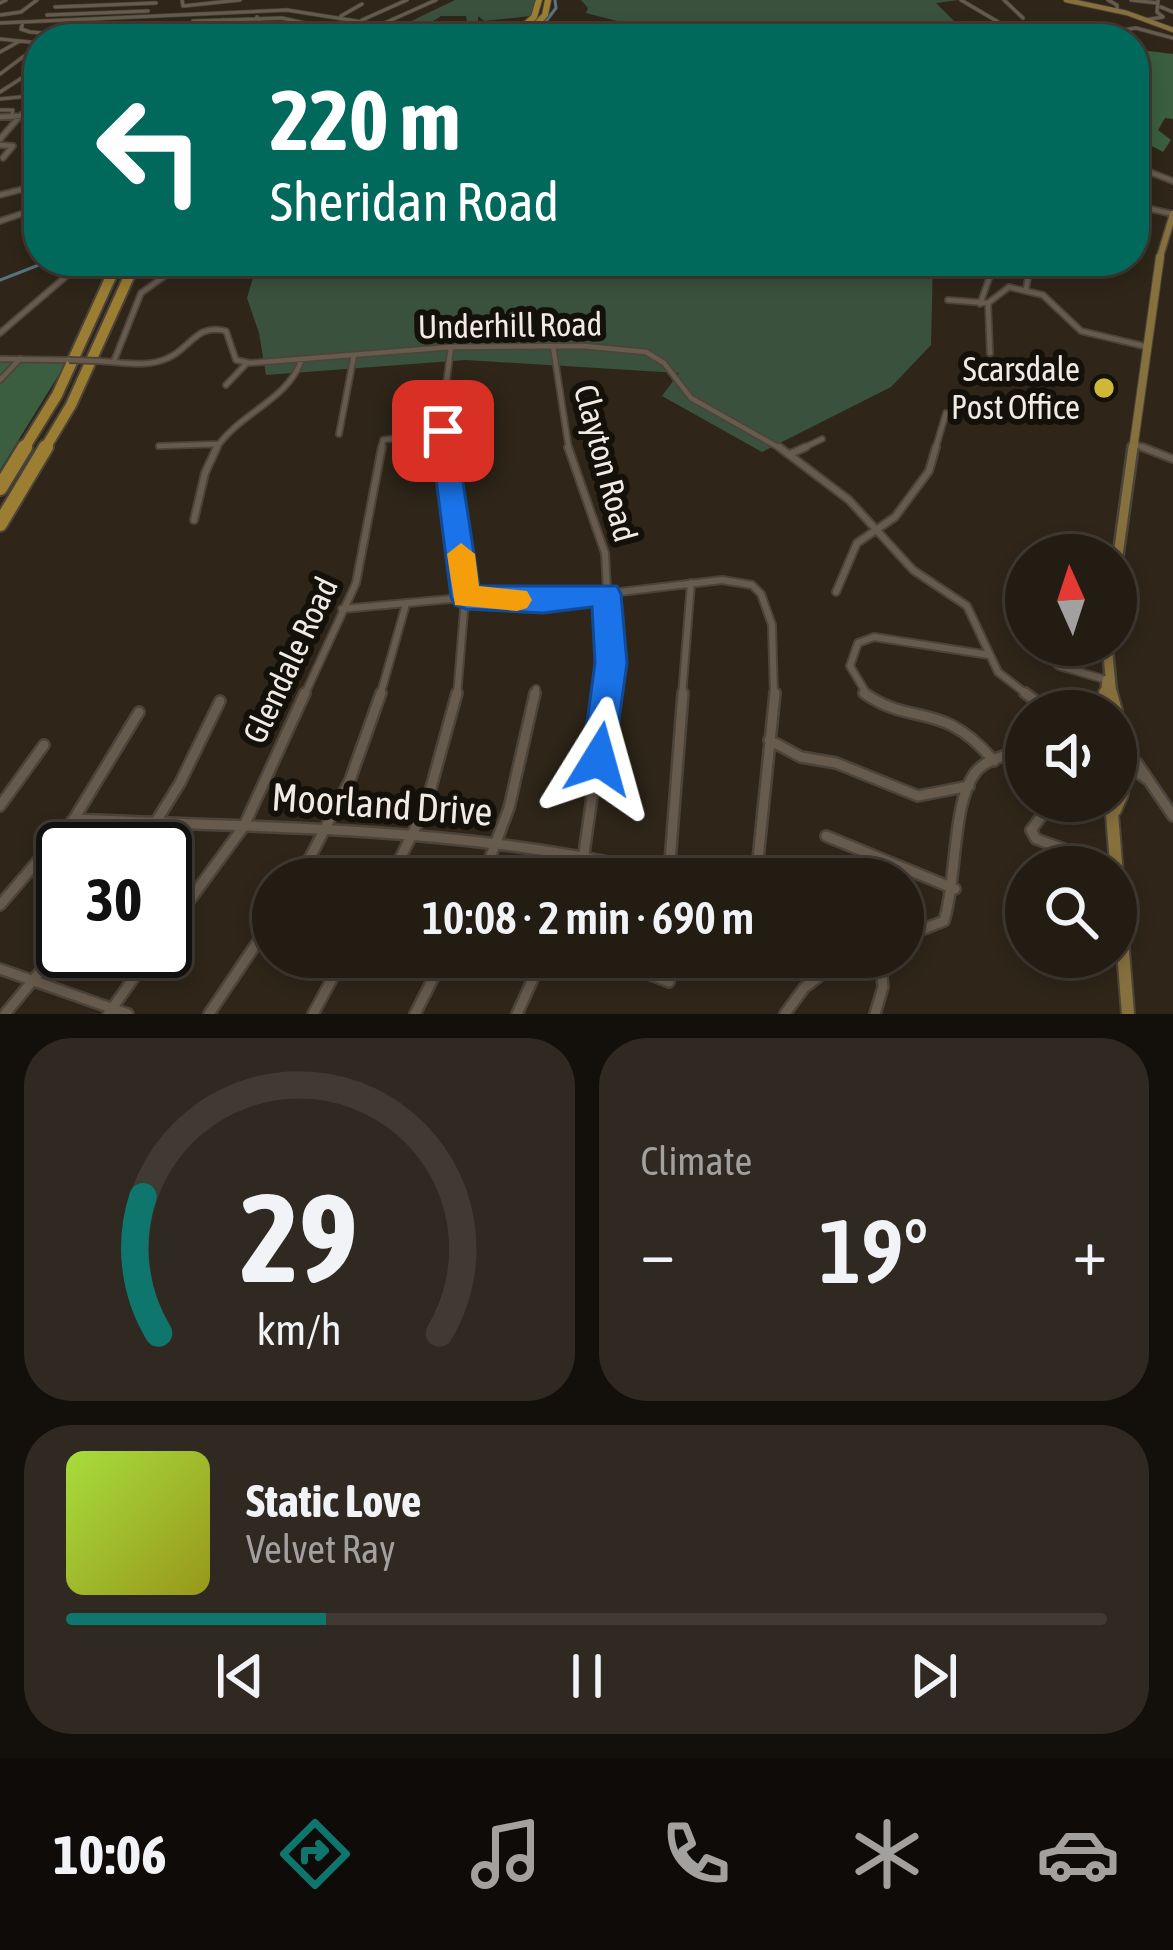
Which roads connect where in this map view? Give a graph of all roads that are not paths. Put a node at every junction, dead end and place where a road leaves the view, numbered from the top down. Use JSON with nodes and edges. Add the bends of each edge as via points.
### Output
{"nodes":[{"id":1,"x":6,"y":0,"type":"edge"},
{"id":2,"x":62,"y":0,"type":"edge"},
{"id":3,"x":407,"y":0,"type":"edge"},
{"id":4,"x":436,"y":0,"type":"edge"},
{"id":5,"x":543,"y":0,"type":"edge"},
{"id":6,"x":961,"y":0,"type":"edge"},
{"id":7,"x":1004,"y":0,"type":"edge"},
{"id":8,"x":1066,"y":0,"type":"edge"},
{"id":9,"x":1108,"y":0,"type":"edge"},
{"id":10,"x":1131,"y":0,"type":"edge"},
{"id":11,"x":158,"y":1,"type":"edge"},
{"id":12,"x":35,"y":2,"type":"edge"},
{"id":13,"x":239,"y":2,"type":"edge"},
{"id":14,"x":0,"y":3,"type":"edge"},
{"id":15,"x":182,"y":3,"type":"edge"},
{"id":16,"x":394,"y":3,"type":"edge"},
{"id":17,"x":1159,"y":3,"type":"edge"},
{"id":18,"x":18,"y":4,"type":"dead end"},
{"id":19,"x":362,"y":4,"type":"dead end"},
{"id":20,"x":207,"y":5,"type":"junction"},
{"id":21,"x":55,"y":7,"type":"junction"},
{"id":22,"x":260,"y":10,"type":"junction"},
{"id":23,"x":148,"y":11,"type":"junction"},
{"id":24,"x":1118,"y":11,"type":"junction"},
{"id":25,"x":190,"y":13,"type":"junction"},
{"id":26,"x":203,"y":13,"type":"junction"},
{"id":27,"x":1173,"y":13,"type":"edge"},
{"id":28,"x":0,"y":15,"type":"edge"},
{"id":29,"x":47,"y":15,"type":"junction"},
{"id":30,"x":160,"y":15,"type":"junction"},
{"id":31,"x":338,"y":17,"type":"junction"},
{"id":32,"x":142,"y":18,"type":"junction"},
{"id":33,"x":133,"y":19,"type":"junction"},
{"id":34,"x":256,"y":19,"type":"junction"},
{"id":35,"x":223,"y":20,"type":"junction"},
{"id":36,"x":1145,"y":20,"type":"junction"},
{"id":37,"x":99,"y":21,"type":"junction"},
{"id":38,"x":359,"y":21,"type":"junction"},
{"id":39,"x":1000,"y":21,"type":"junction"},
{"id":40,"x":0,"y":22,"type":"edge"},
{"id":41,"x":23,"y":22,"type":"junction"},
{"id":42,"x":37,"y":22,"type":"junction"},
{"id":43,"x":70,"y":22,"type":"junction"},
{"id":44,"x":193,"y":22,"type":"joint"},
{"id":45,"x":302,"y":22,"type":"joint"},
{"id":46,"x":968,"y":23,"type":"dead end"},
{"id":47,"x":67,"y":24,"type":"edge"},
{"id":48,"x":95,"y":24,"type":"edge"},
{"id":49,"x":136,"y":24,"type":"edge"},
{"id":50,"x":165,"y":24,"type":"edge"},
{"id":51,"x":226,"y":24,"type":"edge"},
{"id":52,"x":260,"y":24,"type":"edge"},
{"id":53,"x":310,"y":24,"type":"edge"},
{"id":54,"x":376,"y":24,"type":"edge"},
{"id":55,"x":383,"y":24,"type":"edge"},
{"id":56,"x":526,"y":24,"type":"edge"},
{"id":57,"x":971,"y":24,"type":"edge"},
{"id":58,"x":1005,"y":24,"type":"edge"},
{"id":59,"x":24,"y":31,"type":"edge"},
{"id":60,"x":1172,"y":36,"type":"edge"},
{"id":61,"x":0,"y":39,"type":"edge"},
{"id":62,"x":20,"y":41,"type":"junction"},
{"id":63,"x":24,"y":42,"type":"edge"},
{"id":64,"x":1162,"y":45,"type":"dead end"},
{"id":65,"x":1,"y":50,"type":"edge"},
{"id":66,"x":24,"y":56,"type":"edge"},
{"id":67,"x":0,"y":74,"type":"edge"},
{"id":68,"x":24,"y":78,"type":"edge"},
{"id":69,"x":0,"y":83,"type":"edge"},
{"id":70,"x":14,"y":85,"type":"junction"},
{"id":71,"x":0,"y":95,"type":"edge"},
{"id":72,"x":0,"y":114,"type":"edge"},
{"id":73,"x":23,"y":115,"type":"joint"},
{"id":74,"x":0,"y":142,"type":"edge"},
{"id":75,"x":3,"y":158,"type":"dead end"},
{"id":76,"x":1173,"y":214,"type":"edge"},
{"id":77,"x":66,"y":276,"type":"edge"},
{"id":78,"x":111,"y":276,"type":"edge"},
{"id":79,"x":129,"y":276,"type":"edge"},
{"id":80,"x":165,"y":276,"type":"edge"},
{"id":81,"x":990,"y":276,"type":"edge"},
{"id":82,"x":1028,"y":276,"type":"edge"},
{"id":83,"x":1025,"y":289,"type":"junction"},
{"id":84,"x":948,"y":301,"type":"dead end"},
{"id":85,"x":984,"y":303,"type":"junction"},
{"id":86,"x":0,"y":333,"type":"edge"},
{"id":87,"x":553,"y":346,"type":"junction"},
{"id":88,"x":1148,"y":346,"type":"junction"},
{"id":89,"x":451,"y":347,"type":"junction"},
{"id":90,"x":990,"y":353,"type":"dead end"},
{"id":91,"x":355,"y":354,"type":"junction"},
{"id":92,"x":0,"y":359,"type":"edge"},
{"id":93,"x":20,"y":359,"type":"junction"},
{"id":94,"x":302,"y":359,"type":"junction"},
{"id":95,"x":114,"y":362,"type":"junction"},
{"id":96,"x":247,"y":363,"type":"junction"},
{"id":97,"x":0,"y":380,"type":"edge"},
{"id":98,"x":226,"y":385,"type":"dead end"},
{"id":99,"x":946,"y":412,"type":"dead end"},
{"id":100,"x":443,"y":431,"type":"junction"},
{"id":101,"x":339,"y":434,"type":"dead end"},
{"id":102,"x":822,"y":439,"type":"dead end"},
{"id":103,"x":219,"y":444,"type":"junction"},
{"id":104,"x":1135,"y":444,"type":"junction"},
{"id":105,"x":159,"y":446,"type":"dead end"},
{"id":106,"x":790,"y":454,"type":"junction"},
{"id":107,"x":1173,"y":459,"type":"edge"},
{"id":108,"x":0,"y":488,"type":"edge"},
{"id":109,"x":194,"y":520,"type":"dead end"},
{"id":110,"x":0,"y":524,"type":"edge"},
{"id":111,"x":874,"y":530,"type":"junction"},
{"id":112,"x":1122,"y":534,"type":"edge"},
{"id":113,"x":691,"y":583,"type":"junction"},
{"id":114,"x":836,"y":592,"type":"dead end"},
{"id":115,"x":606,"y":594,"type":"junction"},
{"id":116,"x":466,"y":597,"type":"junction"},
{"id":117,"x":406,"y":604,"type":"junction"},
{"id":118,"x":342,"y":609,"type":"junction"},
{"id":119,"x":989,"y":656,"type":"junction"},
{"id":120,"x":1060,"y":666,"type":"edge"},
{"id":121,"x":1108,"y":666,"type":"edge"},
{"id":122,"x":1108,"y":680,"type":"junction"},
{"id":123,"x":536,"y":689,"type":"dead end"},
{"id":124,"x":1018,"y":690,"type":"edge"},
{"id":125,"x":1106,"y":690,"type":"edge"},
{"id":126,"x":1110,"y":690,"type":"edge"},
{"id":127,"x":220,"y":701,"type":"dead end"},
{"id":128,"x":139,"y":712,"type":"dead end"},
{"id":129,"x":769,"y":740,"type":"junction"},
{"id":130,"x":44,"y":745,"type":"dead end"},
{"id":131,"x":1005,"y":756,"type":"edge"},
{"id":132,"x":994,"y":760,"type":"junction"},
{"id":133,"x":1137,"y":770,"type":"edge"},
{"id":134,"x":969,"y":786,"type":"junction"},
{"id":135,"x":0,"y":806,"type":"edge"},
{"id":136,"x":1173,"y":816,"type":"edge"},
{"id":137,"x":74,"y":819,"type":"junction"},
{"id":138,"x":123,"y":822,"type":"edge"},
{"id":139,"x":156,"y":822,"type":"edge"},
{"id":140,"x":1037,"y":822,"type":"edge"},
{"id":141,"x":192,"y":825,"type":"edge"},
{"id":142,"x":244,"y":826,"type":"junction"},
{"id":143,"x":331,"y":830,"type":"junction"},
{"id":144,"x":415,"y":835,"type":"junction"},
{"id":145,"x":826,"y":836,"type":"dead end"},
{"id":146,"x":500,"y":841,"type":"junction"},
{"id":147,"x":1057,"y":846,"type":"edge"},
{"id":148,"x":584,"y":854,"type":"junction"},
{"id":149,"x":313,"y":858,"type":"edge"},
{"id":150,"x":402,"y":858,"type":"edge"},
{"id":151,"x":492,"y":858,"type":"edge"},
{"id":152,"x":583,"y":858,"type":"edge"},
{"id":153,"x":600,"y":858,"type":"edge"},
{"id":154,"x":670,"y":858,"type":"edge"},
{"id":155,"x":758,"y":858,"type":"edge"},
{"id":156,"x":955,"y":889,"type":"junction"},
{"id":157,"x":192,"y":897,"type":"edge"},
{"id":158,"x":0,"y":905,"type":"edge"},
{"id":159,"x":924,"y":929,"type":"edge"},
{"id":160,"x":252,"y":951,"type":"edge"},
{"id":161,"x":0,"y":969,"type":"edge"},
{"id":162,"x":36,"y":976,"type":"edge"},
{"id":163,"x":134,"y":978,"type":"edge"},
{"id":164,"x":333,"y":978,"type":"edge"},
{"id":165,"x":434,"y":978,"type":"edge"},
{"id":166,"x":533,"y":978,"type":"edge"},
{"id":167,"x":659,"y":978,"type":"edge"},
{"id":168,"x":817,"y":978,"type":"edge"},
{"id":169,"x":882,"y":978,"type":"edge"},
{"id":170,"x":1125,"y":978,"type":"edge"},
{"id":171,"x":32,"y":981,"type":"junction"},
{"id":172,"x":669,"y":982,"type":"dead end"},
{"id":173,"x":111,"y":1011,"type":"edge"},
{"id":174,"x":5,"y":1014,"type":"edge"},
{"id":175,"x":128,"y":1014,"type":"edge"},
{"id":176,"x":209,"y":1014,"type":"edge"},
{"id":177,"x":313,"y":1014,"type":"edge"},
{"id":178,"x":416,"y":1014,"type":"edge"},
{"id":179,"x":517,"y":1014,"type":"edge"},
{"id":180,"x":785,"y":1014,"type":"edge"},
{"id":181,"x":875,"y":1014,"type":"edge"},
{"id":182,"x":1128,"y":1014,"type":"edge"}],
"edges":[{"from":1,"to":14,"type":"street"},
{"from":2,"to":21,"type":"street"},
{"from":3,"to":16,"type":"street"},
{"from":4,"to":55,"type":"street"},
{"from":5,"to":56,"type":"highway"},
{"from":6,"to":39,"type":"street"},
{"from":7,"to":39,"type":"street","via":[[1026,17]]},
{"from":8,"to":24,"type":"main road"},
{"from":9,"to":24,"type":"street"},
{"from":10,"to":17,"type":"street"},
{"from":11,"to":21,"type":"street"},
{"from":11,"to":23,"type":"street"},
{"from":12,"to":18,"type":"street"},
{"from":12,"to":28,"type":"street"},
{"from":13,"to":20,"type":"street"},
{"from":15,"to":20,"type":"street"},
{"from":16,"to":38,"type":"street"},
{"from":17,"to":27,"type":"street"},
{"from":17,"to":36,"type":"street","via":[[1163,17]]},
{"from":19,"to":31,"type":"street"},
{"from":20,"to":26,"type":"street"},
{"from":21,"to":29,"type":"street"},
{"from":22,"to":26,"type":"street"},
{"from":22,"to":31,"type":"street"},
{"from":22,"to":34,"type":"street"},
{"from":23,"to":29,"type":"street"},
{"from":23,"to":32,"type":"street"},
{"from":24,"to":36,"type":"main road"},
{"from":25,"to":26,"type":"street"},
{"from":25,"to":30,"type":"street"},
{"from":25,"to":44,"type":"street"},
{"from":29,"to":42,"type":"street"},
{"from":30,"to":32,"type":"street"},
{"from":30,"to":50,"type":"street"},
{"from":31,"to":38,"type":"street"},
{"from":32,"to":33,"type":"street"},
{"from":33,"to":37,"type":"street"},
{"from":33,"to":49,"type":"street"},
{"from":34,"to":35,"type":"street"},
{"from":34,"to":45,"type":"street"},
{"from":34,"to":52,"type":"street"},
{"from":35,"to":44,"type":"street"},
{"from":35,"to":51,"type":"street"},
{"from":36,"to":60,"type":"main road"},
{"from":37,"to":43,"type":"street"},
{"from":37,"to":48,"type":"street"},
{"from":38,"to":54,"type":"street"},
{"from":39,"to":58,"type":"street"},
{"from":40,"to":41,"type":"street"},
{"from":41,"to":42,"type":"street"},
{"from":41,"to":59,"type":"street"},
{"from":42,"to":43,"type":"street"},
{"from":43,"to":47,"type":"street"},
{"from":45,"to":53,"type":"street"},
{"from":46,"to":57,"type":"street"},
{"from":60,"to":64,"type":"street"},
{"from":61,"to":62,"type":"street"},
{"from":62,"to":63,"type":"street"},
{"from":62,"to":65,"type":"street"},
{"from":66,"to":67,"type":"street"},
{"from":68,"to":70,"type":"street"},
{"from":69,"to":70,"type":"street"},
{"from":70,"to":71,"type":"street"},
{"from":72,"to":73,"type":"street"},
{"from":73,"to":74,"type":"street"},
{"from":74,"to":75,"type":"street","via":[[13,146]]},
{"from":76,"to":88,"type":"main road"},
{"from":77,"to":86,"type":"street"},
{"from":78,"to":108,"type":"highway","via":[[57,395]]},
{"from":79,"to":110,"type":"highway","via":[[71,405]]},
{"from":80,"to":95,"type":"street","via":[[141,293]]},
{"from":81,"to":85,"type":"street"},
{"from":82,"to":83,"type":"street"},
{"from":83,"to":85,"type":"street","via":[[1003,288]]},
{"from":83,"to":88,"type":"street","via":[[1060,308],[1078,330]]},
{"from":84,"to":85,"type":"street"},
{"from":85,"to":90,"type":"street"},
{"from":87,"to":89,"type":"street","name":"Underhill Road"},
{"from":87,"to":106,"type":"street","name":"Underhill Road","via":[[646,352],[692,398]]},
{"from":87,"to":115,"type":"street","name":"Clayton Road","via":[[569,453],[601,532]]},
{"from":88,"to":104,"type":"main road"},
{"from":89,"to":91,"type":"street","name":"Underhill Road"},
{"from":89,"to":100,"type":"street"},
{"from":91,"to":94,"type":"street","name":"Underhill Road"},
{"from":91,"to":101,"type":"street"},
{"from":92,"to":93,"type":"street"},
{"from":93,"to":95,"type":"street","bridge":true},
{"from":93,"to":97,"type":"street"},
{"from":94,"to":96,"type":"street","name":"Underhill Road"},
{"from":94,"to":103,"type":"street","via":[[287,391]]},
{"from":95,"to":96,"type":"street","via":[[168,358],[198,331],[217,327],[236,360]]},
{"from":96,"to":98,"type":"street"},
{"from":99,"to":111,"type":"street","via":[[929,471],[895,517]]},
{"from":100,"to":116,"type":"street"},
{"from":100,"to":118,"type":"street","name":"Glendale Road","via":[[382,440],[359,573]]},
{"from":102,"to":106,"type":"street"},
{"from":103,"to":105,"type":"street"},
{"from":103,"to":109,"type":"street"},
{"from":104,"to":107,"type":"street"},
{"from":104,"to":112,"type":"main road"},
{"from":106,"to":111,"type":"street","name":"Underhill Road"},
{"from":111,"to":114,"type":"street","via":[[857,543]]},
{"from":111,"to":119,"type":"street","name":"Underhill Road","via":[[913,571],[967,606]]},
{"from":113,"to":115,"type":"street"},
{"from":113,"to":129,"type":"street","via":[[740,581],[761,593],[777,654]]},
{"from":113,"to":154,"type":"street"},
{"from":115,"to":116,"type":"street"},
{"from":115,"to":148,"type":"street","name":"Clayton Road","via":[[611,671]]},
{"from":116,"to":117,"type":"street"},
{"from":116,"to":144,"type":"street","via":[[464,664]]},
{"from":117,"to":118,"type":"street"},
{"from":117,"to":143,"type":"street"},
{"from":118,"to":142,"type":"street","name":"Glendale Road"},
{"from":119,"to":124,"type":"street","name":"Underhill Road"},
{"from":119,"to":132,"type":"street","via":[[874,637],[858,644],[850,665],[871,700],[948,719]]},
{"from":120,"to":122,"type":"street"},
{"from":121,"to":122,"type":"main road"},
{"from":122,"to":125,"type":"main road"},
{"from":122,"to":126,"type":"main road"},
{"from":123,"to":146,"type":"street"},
{"from":127,"to":139,"type":"street"},
{"from":128,"to":137,"type":"street"},
{"from":129,"to":134,"type":"street","via":[[918,796]]},
{"from":129,"to":155,"type":"street"},
{"from":130,"to":135,"type":"street"},
{"from":131,"to":132,"type":"street"},
{"from":132,"to":134,"type":"street"},
{"from":133,"to":136,"type":"street"},
{"from":134,"to":156,"type":"street"},
{"from":137,"to":138,"type":"street","name":"Moorland Drive"},
{"from":137,"to":158,"type":"street"},
{"from":140,"to":147,"type":"street","via":[[1036,838]]},
{"from":141,"to":142,"type":"street","name":"Moorland Drive"},
{"from":142,"to":143,"type":"street","name":"Moorland Drive"},
{"from":142,"to":157,"type":"street","name":"Glendale Road"},
{"from":143,"to":144,"type":"street","name":"Moorland Drive"},
{"from":143,"to":149,"type":"street"},
{"from":144,"to":146,"type":"street","name":"Moorland Drive"},
{"from":144,"to":150,"type":"street"},
{"from":145,"to":156,"type":"street"},
{"from":146,"to":148,"type":"street","name":"Moorland Drive"},
{"from":146,"to":151,"type":"street"},
{"from":148,"to":152,"type":"street","name":"Clayton Road"},
{"from":148,"to":153,"type":"street","name":"Moorland Drive"},
{"from":156,"to":159,"type":"street","via":[[944,921]]},
{"from":160,"to":176,"type":"street"},
{"from":161,"to":171,"type":"street"},
{"from":162,"to":171,"type":"street"},
{"from":163,"to":173,"type":"street"},
{"from":164,"to":177,"type":"street"},
{"from":165,"to":178,"type":"street"},
{"from":166,"to":179,"type":"street"},
{"from":167,"to":172,"type":"street"},
{"from":168,"to":180,"type":"street"},
{"from":169,"to":181,"type":"street"},
{"from":170,"to":182,"type":"main road"},
{"from":171,"to":173,"type":"street"},
{"from":171,"to":174,"type":"street"},
{"from":173,"to":175,"type":"street"}]}
